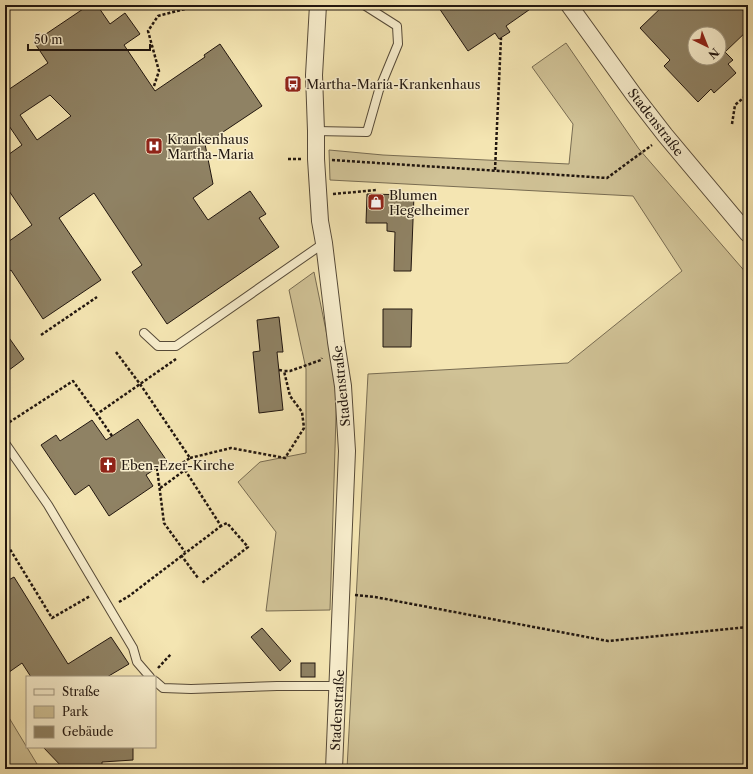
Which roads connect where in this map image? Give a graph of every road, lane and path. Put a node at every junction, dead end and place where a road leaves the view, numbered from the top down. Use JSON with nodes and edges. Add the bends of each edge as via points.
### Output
{"nodes":[{"id":1,"x":200,"y":5,"type":"edge"},
{"id":2,"x":318,"y":5,"type":"edge"},
{"id":3,"x":364,"y":5,"type":"edge"},
{"id":4,"x":569,"y":5,"type":"edge"},
{"id":5,"x":501,"y":38,"type":"dead end"},
{"id":6,"x":154,"y":86,"type":"dead end"},
{"id":7,"x":748,"y":94,"type":"edge"},
{"id":8,"x":732,"y":124,"type":"dead end"},
{"id":9,"x":316,"y":131,"type":"junction"},
{"id":10,"x":665,"y":135,"type":"junction"},
{"id":11,"x":316,"y":159,"type":"junction"},
{"id":12,"x":495,"y":170,"type":"junction"},
{"id":13,"x":377,"y":190,"type":"dead end"},
{"id":14,"x":318,"y":196,"type":"junction"},
{"id":15,"x":748,"y":234,"type":"edge"},
{"id":16,"x":324,"y":243,"type":"junction"},
{"id":17,"x":97,"y":297,"type":"dead end"},
{"id":18,"x":144,"y":334,"type":"dead end"},
{"id":19,"x":41,"y":335,"type":"dead end"},
{"id":20,"x":336,"y":342,"type":"junction"},
{"id":21,"x":116,"y":352,"type":"dead end"},
{"id":22,"x":279,"y":370,"type":"dead end"},
{"id":23,"x":284,"y":371,"type":"junction"},
{"id":24,"x":97,"y":414,"type":"dead end"},
{"id":25,"x":5,"y":425,"type":"edge"},
{"id":26,"x":5,"y":443,"type":"edge"},
{"id":27,"x":190,"y":458,"type":"junction"},
{"id":28,"x":156,"y":468,"type":"dead end"},
{"id":29,"x":185,"y":470,"type":"junction"},
{"id":30,"x":159,"y":489,"type":"junction"},
{"id":31,"x":221,"y":526,"type":"junction"},
{"id":32,"x":5,"y":541,"type":"edge"},
{"id":33,"x":185,"y":552,"type":"junction"},
{"id":34,"x":181,"y":556,"type":"junction"},
{"id":35,"x":198,"y":578,"type":"dead end"},
{"id":36,"x":202,"y":583,"type":"dead end"},
{"id":37,"x":99,"y":591,"type":"junction"},
{"id":38,"x":341,"y":594,"type":"junction"},
{"id":39,"x":109,"y":608,"type":"junction"},
{"id":40,"x":748,"y":627,"type":"edge"},
{"id":41,"x":171,"y":654,"type":"dead end"},
{"id":42,"x":148,"y":676,"type":"edge"},
{"id":43,"x":150,"y":676,"type":"edge"},
{"id":44,"x":156,"y":682,"type":"edge"},
{"id":45,"x":338,"y":686,"type":"junction"},
{"id":46,"x":334,"y":769,"type":"edge"}],
"edges":[{"from":1,"to":6,"type":"path","via":[[158,16],[148,32],[159,71]]},
{"from":2,"to":9,"type":"street","name":"Stadenstraße","via":[[314,75]]},
{"from":3,"to":9,"type":"lane","via":[[397,26],[398,44],[379,90],[367,132]]},
{"from":4,"to":10,"type":"street","name":"Stadenstraße"},
{"from":5,"to":12,"type":"path"},
{"from":7,"to":8,"type":"path","via":[[735,105]]},
{"from":9,"to":11,"type":"street","name":"Stadenstraße"},
{"from":10,"to":12,"type":"path","via":[[607,178]]},
{"from":10,"to":15,"type":"street","name":"Stadenstraße"},
{"from":11,"to":12,"type":"path"},
{"from":11,"to":14,"type":"street","name":"Stadenstraße"},
{"from":13,"to":14,"type":"path"},
{"from":14,"to":16,"type":"street","name":"Stadenstraße"},
{"from":16,"to":18,"type":"lane","via":[[176,346],[158,346]]},
{"from":16,"to":20,"type":"street","name":"Stadenstraße"},
{"from":17,"to":19,"type":"path"},
{"from":20,"to":23,"type":"path","via":[[321,360]]},
{"from":20,"to":38,"type":"street","name":"Stadenstraße","via":[[343,386],[347,451]]},
{"from":21,"to":27,"type":"path"},
{"from":22,"to":23,"type":"path"},
{"from":23,"to":27,"type":"path","via":[[290,396],[302,412],[304,428],[285,458],[231,448]]},
{"from":24,"to":25,"type":"path","via":[[73,381]]},
{"from":26,"to":37,"type":"lane","via":[[48,505]]},
{"from":27,"to":29,"type":"path","via":[[181,464]]},
{"from":28,"to":30,"type":"path"},
{"from":29,"to":30,"type":"path"},
{"from":29,"to":31,"type":"path"},
{"from":30,"to":33,"type":"path","via":[[164,523]]},
{"from":31,"to":33,"type":"path"},
{"from":31,"to":36,"type":"path","via":[[227,523],[248,547]]},
{"from":32,"to":37,"type":"path","via":[[52,618]]},
{"from":33,"to":34,"type":"path"},
{"from":34,"to":35,"type":"path"},
{"from":34,"to":39,"type":"path"},
{"from":37,"to":39,"type":"lane"},
{"from":38,"to":40,"type":"path","via":[[375,597],[608,641]]},
{"from":38,"to":45,"type":"street","name":"Stadenstraße"},
{"from":39,"to":42,"type":"lane","via":[[133,648],[137,662]]},
{"from":41,"to":43,"type":"path"},
{"from":44,"to":45,"type":"lane","via":[[163,688],[191,689]]},
{"from":45,"to":46,"type":"street","name":"Stadenstraße"}]}
